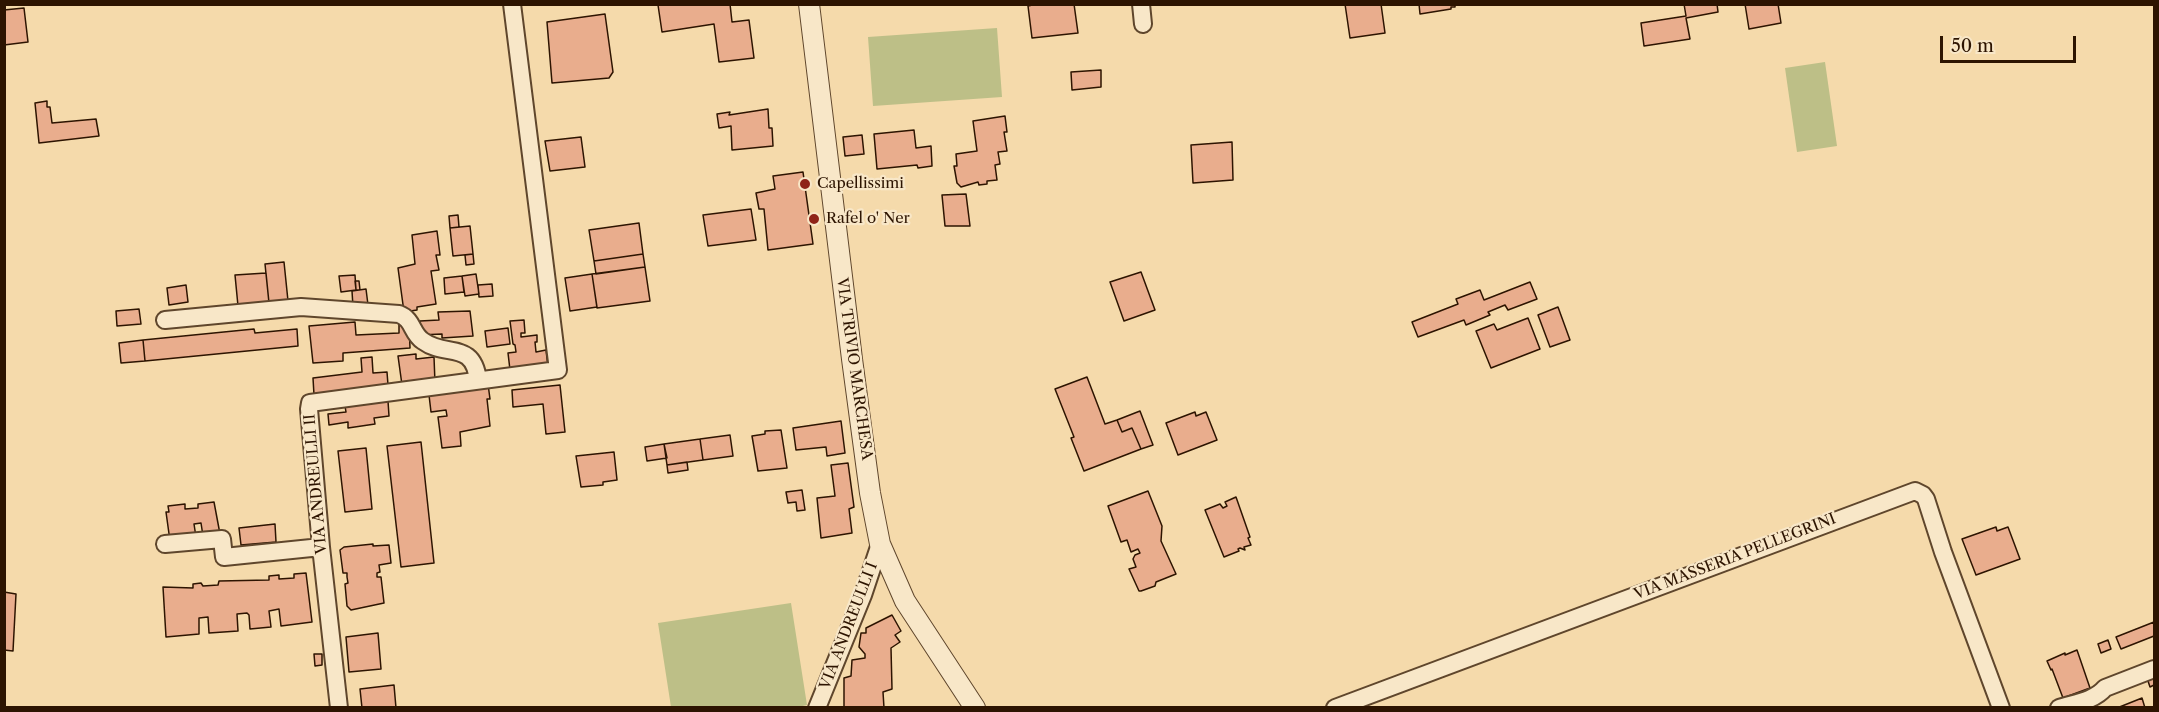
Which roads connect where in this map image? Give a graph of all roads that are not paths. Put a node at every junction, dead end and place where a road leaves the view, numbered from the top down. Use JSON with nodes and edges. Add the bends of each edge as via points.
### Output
{"nodes":[{"id":1,"x":512,"y":4,"type":"edge"},
{"id":2,"x":809,"y":4,"type":"edge"},
{"id":3,"x":1141,"y":4,"type":"edge"},
{"id":4,"x":1143,"y":24,"type":"dead end"},
{"id":5,"x":165,"y":321,"type":"dead end"},
{"id":6,"x":478,"y":380,"type":"junction"},
{"id":7,"x":165,"y":544,"type":"dead end"},
{"id":8,"x":880,"y":544,"type":"junction"},
{"id":9,"x":321,"y":547,"type":"junction"},
{"id":10,"x":2154,"y":669,"type":"edge"},
{"id":11,"x":339,"y":708,"type":"edge"},
{"id":12,"x":818,"y":708,"type":"edge"},
{"id":13,"x":975,"y":708,"type":"edge"},
{"id":14,"x":1335,"y":708,"type":"edge"},
{"id":15,"x":2001,"y":708,"type":"edge"},
{"id":16,"x":2059,"y":708,"type":"edge"}],
"edges":[{"from":1,"to":6,"type":"street","name":"VIA ANDREULLI II","via":[[558,370]]},
{"from":2,"to":8,"type":"street","name":"VIA TRIVIO MARCHESA","via":[[852,359]]},
{"from":3,"to":4,"type":"street"},
{"from":5,"to":6,"type":"street","via":[[302,307],[399,314],[407,317],[421,340],[429,345],[465,353],[477,367]]},
{"from":6,"to":9,"type":"street","name":"VIA ANDREULLI II","via":[[310,403]]},
{"from":7,"to":9,"type":"street","via":[[222,539],[224,557]]},
{"from":8,"to":12,"type":"street","name":"VIA ANDREULLI I"},
{"from":8,"to":13,"type":"street","name":"VIA TRIVIO MARCHESA","via":[[905,601]]},
{"from":9,"to":11,"type":"street","name":"VIA ANDREULLI II"},
{"from":10,"to":16,"type":"street"},
{"from":14,"to":15,"type":"street","name":"VIA MASSERIA PELLEGRINI","via":[[1915,491],[1926,499]]}]}
